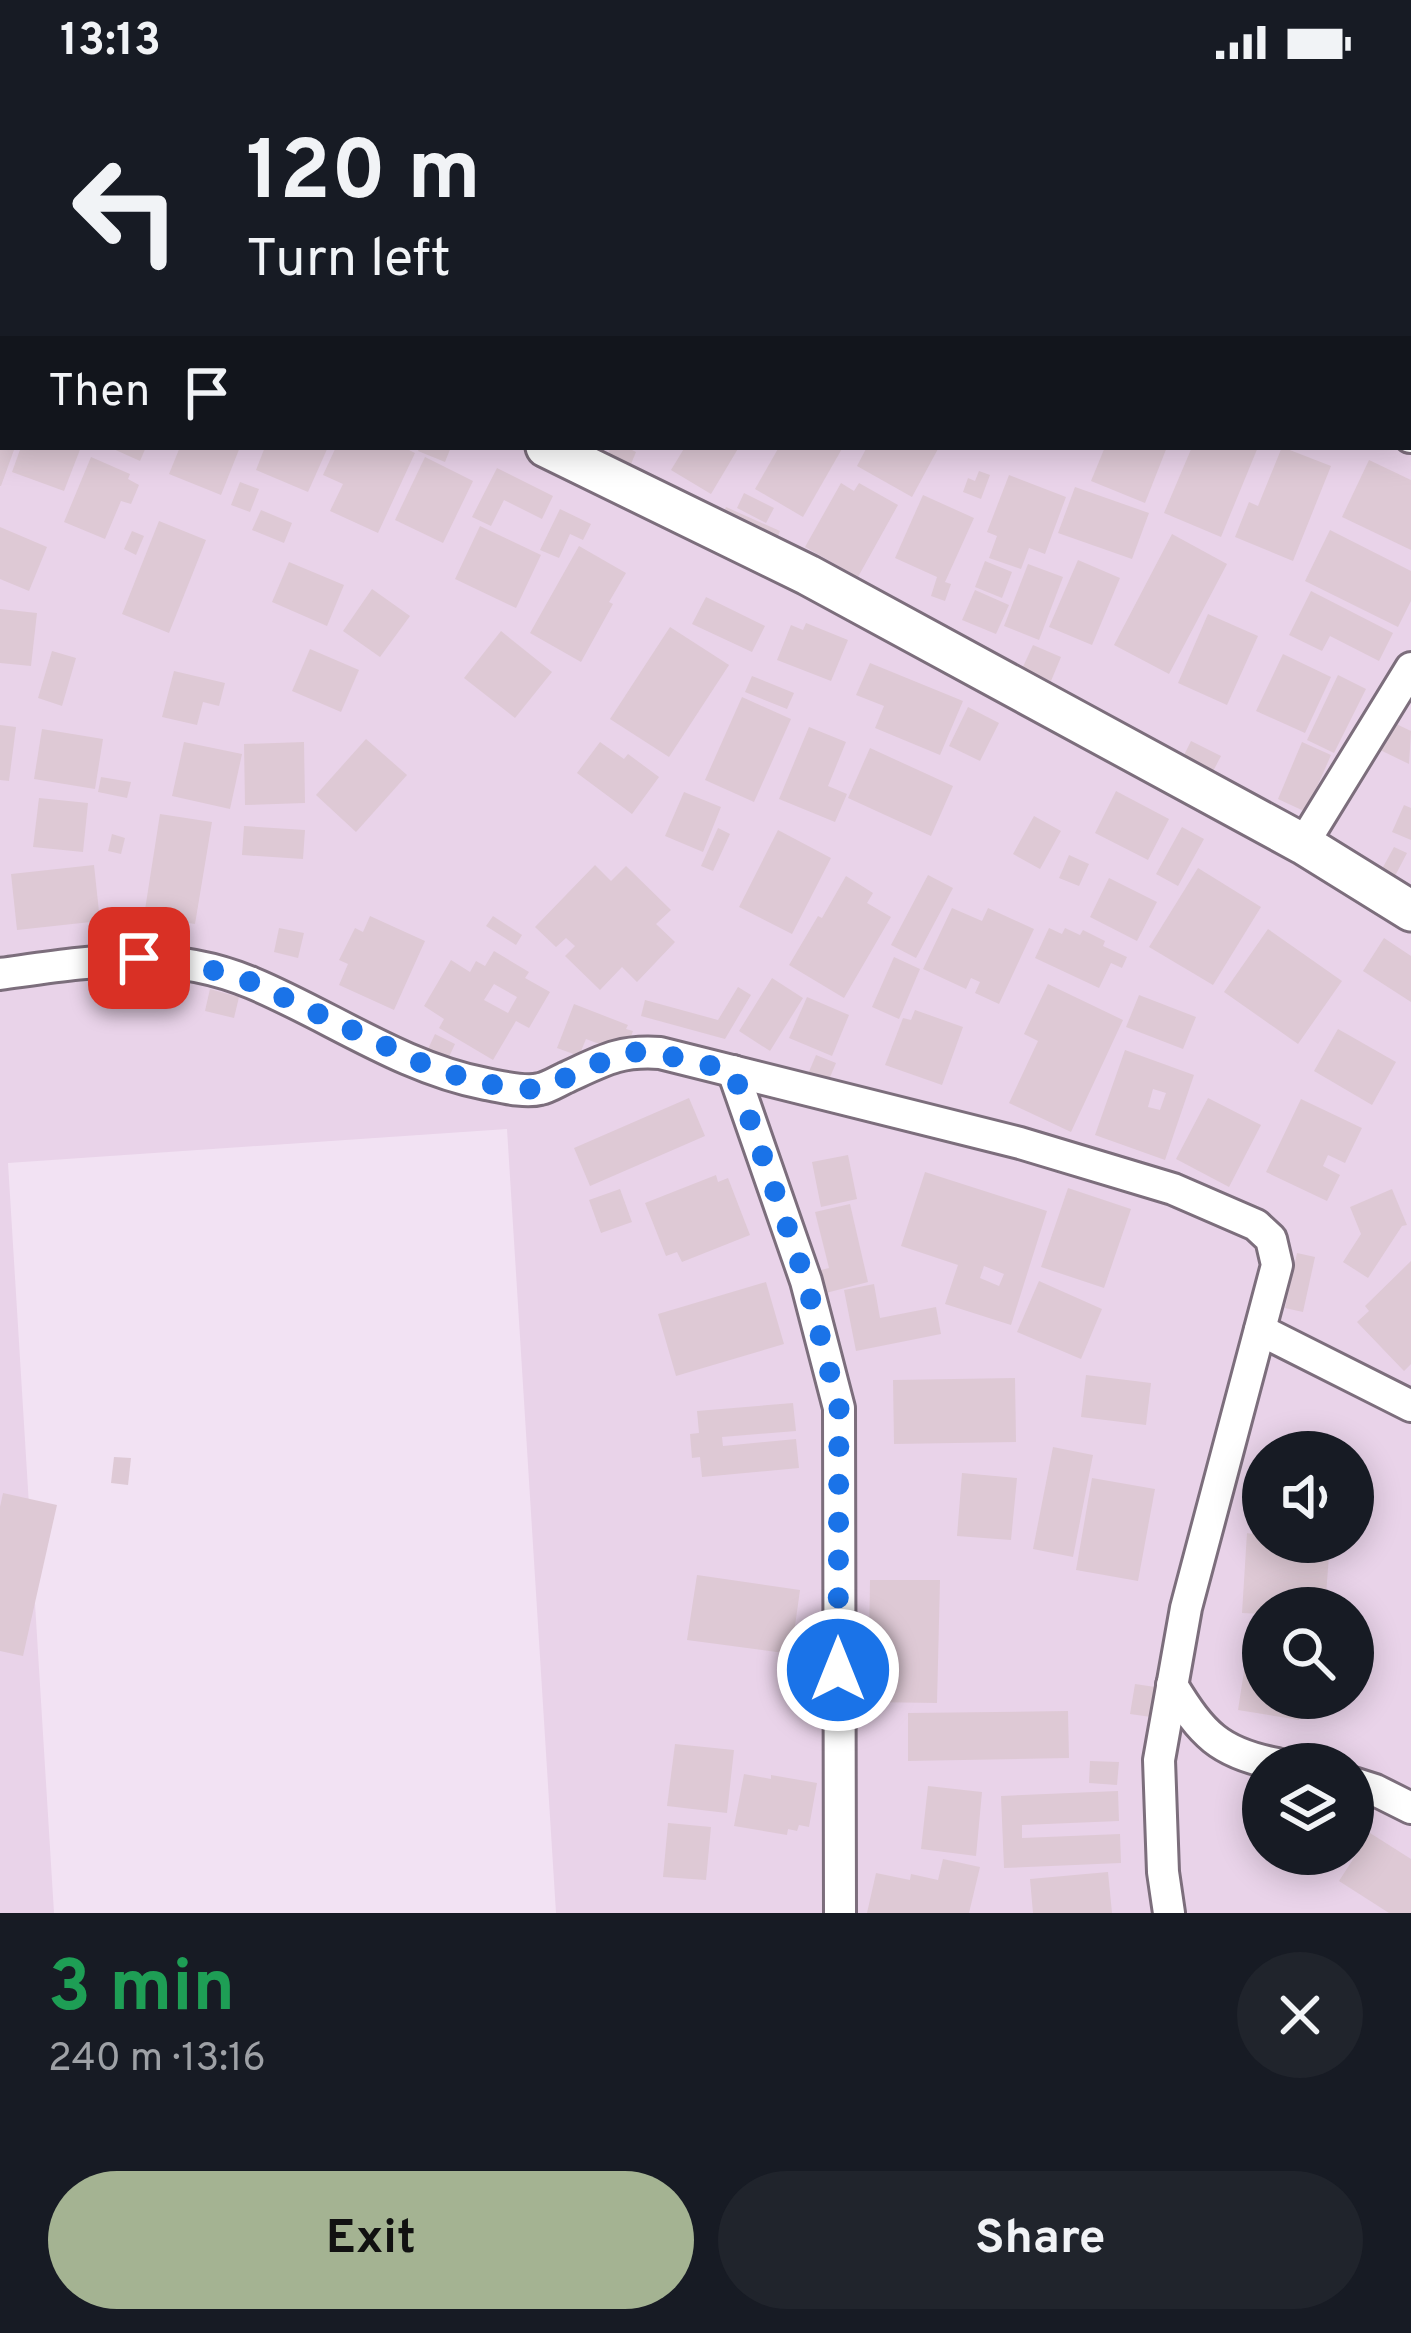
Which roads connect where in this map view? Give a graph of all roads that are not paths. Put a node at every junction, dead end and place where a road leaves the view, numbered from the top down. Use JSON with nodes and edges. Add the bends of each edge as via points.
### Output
{"nodes":[{"id":1,"x":553,"y":450,"type":"edge"},
{"id":2,"x":1411,"y":668,"type":"edge"},
{"id":3,"x":1304,"y":844,"type":"junction"},
{"id":4,"x":1411,"y":911,"type":"edge"},
{"id":5,"x":0,"y":974,"type":"edge"},
{"id":6,"x":733,"y":1071,"type":"junction"},
{"id":7,"x":1260,"y":1330,"type":"junction"},
{"id":8,"x":1411,"y":1406,"type":"edge"},
{"id":9,"x":1172,"y":1685,"type":"junction"},
{"id":10,"x":1242,"y":1756,"type":"edge"},
{"id":11,"x":1374,"y":1790,"type":"edge"},
{"id":12,"x":1411,"y":1808,"type":"edge"},
{"id":13,"x":840,"y":1913,"type":"edge"},
{"id":14,"x":1169,"y":1913,"type":"edge"}],
"edges":[{"from":1,"to":3,"type":"street","via":[[808,575]]},
{"from":2,"to":3,"type":"street"},
{"from":3,"to":4,"type":"street"},
{"from":5,"to":6,"type":"street","via":[[139,958],[209,969],[426,1065],[507,1088],[538,1090],[635,1052]]},
{"from":6,"to":7,"type":"street","via":[[1020,1143],[1244,1219],[1271,1239],[1277,1265]]},
{"from":6,"to":13,"type":"street","via":[[806,1281],[839,1408]]},
{"from":7,"to":8,"type":"street"},
{"from":7,"to":9,"type":"street"},
{"from":9,"to":10,"type":"street","via":[[1192,1718]]},
{"from":9,"to":14,"type":"street","via":[[1159,1760]]},
{"from":11,"to":12,"type":"street"}]}
